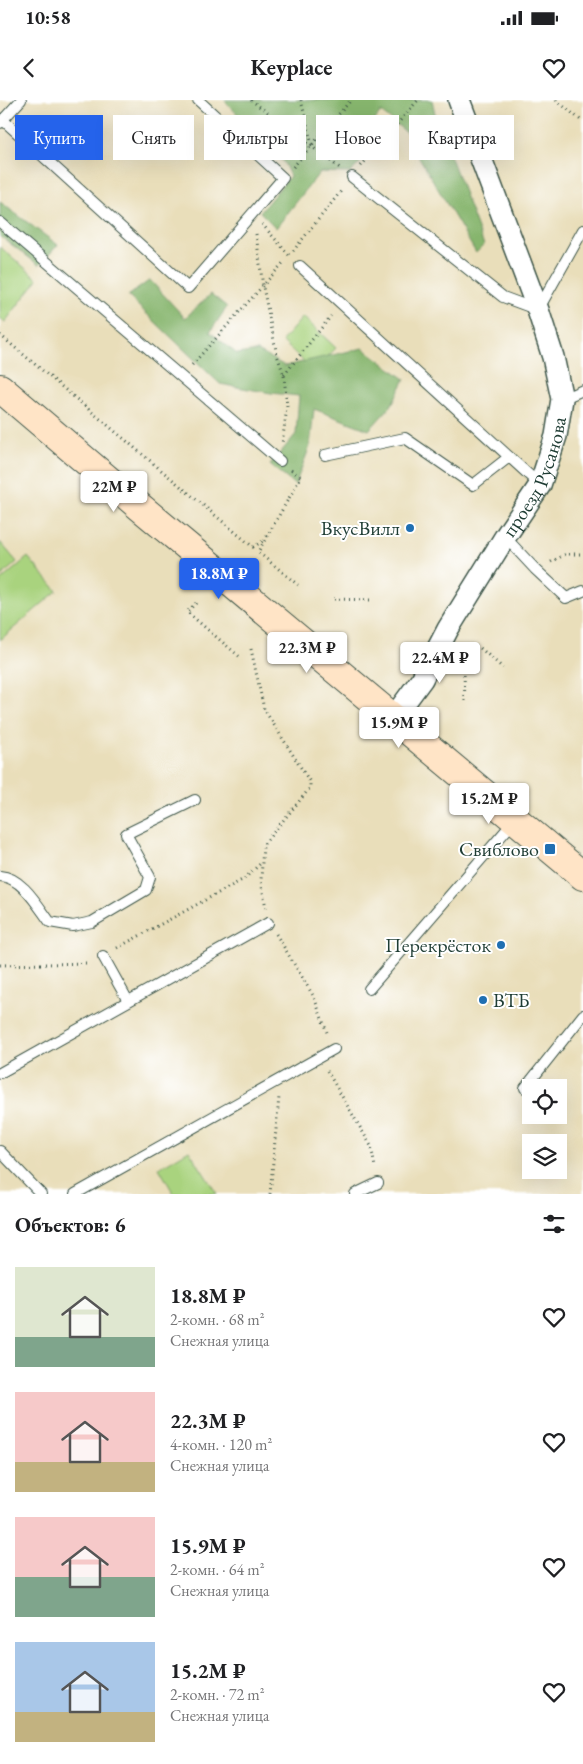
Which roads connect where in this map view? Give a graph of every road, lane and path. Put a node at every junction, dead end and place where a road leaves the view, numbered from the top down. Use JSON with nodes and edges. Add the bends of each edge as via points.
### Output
{"nodes":[{"id":1,"x":21,"y":100,"type":"edge"},
{"id":2,"x":198,"y":100,"type":"edge"},
{"id":3,"x":251,"y":100,"type":"edge"},
{"id":4,"x":301,"y":100,"type":"edge"},
{"id":5,"x":351,"y":100,"type":"edge"},
{"id":6,"x":418,"y":100,"type":"edge"},
{"id":7,"x":459,"y":100,"type":"edge"},
{"id":8,"x":556,"y":100,"type":"edge"},
{"id":9,"x":2,"y":122,"type":"edge"},
{"id":10,"x":583,"y":122,"type":"edge"},
{"id":11,"x":312,"y":145,"type":"junction"},
{"id":12,"x":352,"y":177,"type":"junction"},
{"id":13,"x":283,"y":178,"type":"junction"},
{"id":14,"x":253,"y":214,"type":"junction"},
{"id":15,"x":0,"y":222,"type":"edge"},
{"id":16,"x":583,"y":230,"type":"edge"},
{"id":17,"x":290,"y":255,"type":"junction"},
{"id":18,"x":300,"y":266,"type":"joint"},
{"id":19,"x":263,"y":287,"type":"junction"},
{"id":20,"x":341,"y":304,"type":"junction"},
{"id":21,"x":538,"y":310,"type":"junction"},
{"id":22,"x":0,"y":335,"type":"edge"},
{"id":23,"x":284,"y":375,"type":"junction"},
{"id":24,"x":181,"y":377,"type":"junction"},
{"id":25,"x":0,"y":388,"type":"edge"},
{"id":26,"x":583,"y":390,"type":"edge"},
{"id":27,"x":562,"y":400,"type":"junction"},
{"id":28,"x":326,"y":455,"type":"dead end"},
{"id":29,"x":509,"y":457,"type":"junction"},
{"id":30,"x":280,"y":461,"type":"junction"},
{"id":31,"x":540,"y":485,"type":"junction"},
{"id":32,"x":505,"y":537,"type":"junction"},
{"id":33,"x":267,"y":539,"type":"junction"},
{"id":34,"x":583,"y":554,"type":"edge"},
{"id":35,"x":535,"y":569,"type":"junction"},
{"id":36,"x":298,"y":585,"type":"dead end"},
{"id":37,"x":583,"y":591,"type":"edge"},
{"id":38,"x":334,"y":599,"type":"dead end"},
{"id":39,"x":373,"y":600,"type":"dead end"},
{"id":40,"x":196,"y":603,"type":"dead end"},
{"id":41,"x":251,"y":649,"type":"dead end"},
{"id":42,"x":240,"y":657,"type":"dead end"},
{"id":43,"x":503,"y":668,"type":"dead end"},
{"id":44,"x":465,"y":702,"type":"dead end"},
{"id":45,"x":394,"y":717,"type":"junction"},
{"id":46,"x":195,"y":800,"type":"dead end"},
{"id":47,"x":516,"y":820,"type":"junction"},
{"id":48,"x":261,"y":863,"type":"junction"},
{"id":49,"x":0,"y":876,"type":"edge"},
{"id":50,"x":583,"y":876,"type":"edge"},
{"id":51,"x":268,"y":922,"type":"junction"},
{"id":52,"x":103,"y":956,"type":"junction"},
{"id":53,"x":0,"y":965,"type":"edge"},
{"id":54,"x":369,"y":989,"type":"dead end"},
{"id":55,"x":128,"y":1001,"type":"junction"},
{"id":56,"x":583,"y":1015,"type":"edge"},
{"id":57,"x":334,"y":1049,"type":"joint"},
{"id":58,"x":320,"y":1057,"type":"junction"},
{"id":59,"x":0,"y":1073,"type":"edge"},
{"id":60,"x":280,"y":1079,"type":"junction"},
{"id":61,"x":532,"y":1079,"type":"edge"},
{"id":62,"x":0,"y":1151,"type":"edge"},
{"id":63,"x":378,"y":1183,"type":"joint"},
{"id":64,"x":41,"y":1194,"type":"edge"},
{"id":65,"x":75,"y":1194,"type":"edge"},
{"id":66,"x":270,"y":1194,"type":"edge"},
{"id":67,"x":355,"y":1194,"type":"edge"}],
"edges":[{"from":1,"to":9,"type":"lane"},
{"from":2,"to":13,"type":"lane"},
{"from":3,"to":11,"type":"path"},
{"from":4,"to":11,"type":"path"},
{"from":5,"to":11,"type":"path"},
{"from":6,"to":12,"type":"path"},
{"from":7,"to":21,"type":"street","name":"проезд Русанова"},
{"from":8,"to":10,"type":"path"},
{"from":9,"to":14,"type":"lane","via":[[188,288]]},
{"from":11,"to":12,"type":"path"},
{"from":11,"to":13,"type":"path"},
{"from":12,"to":17,"type":"path"},
{"from":12,"to":21,"type":"lane","via":[[503,297]]},
{"from":13,"to":14,"type":"lane"},
{"from":14,"to":17,"type":"path"},
{"from":14,"to":19,"type":"path"},
{"from":15,"to":24,"type":"lane"},
{"from":16,"to":21,"type":"lane"},
{"from":17,"to":18,"type":"path"},
{"from":17,"to":19,"type":"path"},
{"from":18,"to":20,"type":"lane"},
{"from":19,"to":23,"type":"path"},
{"from":19,"to":24,"type":"path"},
{"from":20,"to":23,"type":"path"},
{"from":20,"to":29,"type":"lane"},
{"from":21,"to":27,"type":"street","name":"проезд Русанова"},
{"from":22,"to":33,"type":"path","via":[[253,547]]},
{"from":23,"to":30,"type":"path","via":[[287,407]]},
{"from":24,"to":30,"type":"lane"},
{"from":25,"to":45,"type":"main road"},
{"from":26,"to":27,"type":"lane"},
{"from":27,"to":31,"type":"street","name":"проезд Русанова","via":[[556,436]]},
{"from":28,"to":29,"type":"lane","via":[[405,438],[472,485]]},
{"from":29,"to":31,"type":"lane"},
{"from":30,"to":33,"type":"path","via":[[300,477]]},
{"from":31,"to":32,"type":"street","name":"проезд Русанова"},
{"from":32,"to":35,"type":"lane"},
{"from":32,"to":45,"type":"street","name":"проезд Русанова","via":[[448,629],[422,679]]},
{"from":33,"to":36,"type":"path","via":[[258,552]]},
{"from":34,"to":35,"type":"path","via":[[566,554]]},
{"from":35,"to":37,"type":"lane","via":[[566,598]]},
{"from":38,"to":39,"type":"path"},
{"from":40,"to":42,"type":"path","via":[[187,612]]},
{"from":41,"to":48,"type":"path","via":[[264,709],[310,782],[310,788],[263,845]]},
{"from":43,"to":44,"type":"path","via":[[479,647],[472,646],[464,674]]},
{"from":45,"to":47,"type":"main road"},
{"from":46,"to":49,"type":"lane","via":[[126,834],[150,877],[146,890],[92,922],[73,926],[50,922],[22,886]]},
{"from":47,"to":50,"type":"main road"},
{"from":47,"to":54,"type":"lane"},
{"from":48,"to":51,"type":"path"},
{"from":48,"to":52,"type":"path","via":[[244,879]]},
{"from":51,"to":55,"type":"lane"},
{"from":51,"to":57,"type":"path","via":[[314,997]]},
{"from":52,"to":53,"type":"path","via":[[90,963]]},
{"from":52,"to":55,"type":"lane"},
{"from":55,"to":59,"type":"lane"},
{"from":56,"to":61,"type":"lane"},
{"from":57,"to":58,"type":"lane"},
{"from":58,"to":60,"type":"lane"},
{"from":58,"to":63,"type":"path","via":[[371,1146]]},
{"from":60,"to":65,"type":"lane"},
{"from":60,"to":66,"type":"path"},
{"from":62,"to":64,"type":"lane"},
{"from":63,"to":67,"type":"lane"}]}
